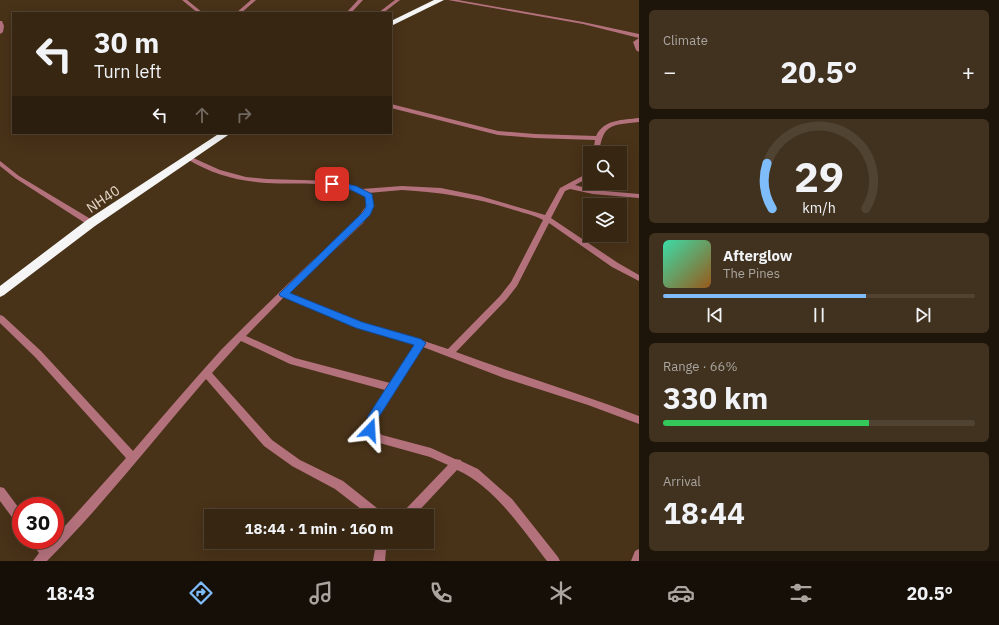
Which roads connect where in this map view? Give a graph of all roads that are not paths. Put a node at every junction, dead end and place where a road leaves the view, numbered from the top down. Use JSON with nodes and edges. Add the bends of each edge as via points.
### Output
{"nodes":[{"id":1,"x":184,"y":0,"type":"edge"},
{"id":2,"x":254,"y":0,"type":"edge"},
{"id":3,"x":361,"y":0,"type":"edge"},
{"id":4,"x":398,"y":0,"type":"edge"},
{"id":5,"x":440,"y":0,"type":"edge"},
{"id":6,"x":450,"y":0,"type":"edge"},
{"id":7,"x":200,"y":12,"type":"edge"},
{"id":8,"x":239,"y":12,"type":"edge"},
{"id":9,"x":349,"y":12,"type":"edge"},
{"id":10,"x":381,"y":12,"type":"edge"},
{"id":11,"x":0,"y":23,"type":"edge"},
{"id":12,"x":392,"y":24,"type":"edge"},
{"id":13,"x":0,"y":32,"type":"edge"},
{"id":14,"x":639,"y":36,"type":"edge"},
{"id":15,"x":639,"y":40,"type":"edge"},
{"id":16,"x":639,"y":50,"type":"edge"},
{"id":17,"x":392,"y":106,"type":"edge"},
{"id":18,"x":639,"y":120,"type":"edge"},
{"id":19,"x":225,"y":134,"type":"edge"},
{"id":20,"x":598,"y":138,"type":"junction"},
{"id":21,"x":597,"y":146,"type":"edge"},
{"id":22,"x":189,"y":158,"type":"junction"},
{"id":23,"x":0,"y":163,"type":"edge"},
{"id":24,"x":583,"y":178,"type":"edge"},
{"id":25,"x":568,"y":186,"type":"junction"},
{"id":26,"x":362,"y":191,"type":"junction"},
{"id":27,"x":639,"y":196,"type":"edge"},
{"id":28,"x":546,"y":218,"type":"junction"},
{"id":29,"x":91,"y":223,"type":"junction"},
{"id":30,"x":639,"y":278,"type":"edge"},
{"id":31,"x":0,"y":292,"type":"edge"},
{"id":32,"x":284,"y":294,"type":"junction"},
{"id":33,"x":0,"y":318,"type":"edge"},
{"id":34,"x":241,"y":337,"type":"junction"},
{"id":35,"x":421,"y":343,"type":"junction"},
{"id":36,"x":450,"y":353,"type":"junction"},
{"id":37,"x":206,"y":373,"type":"junction"},
{"id":38,"x":392,"y":388,"type":"junction"},
{"id":39,"x":639,"y":420,"type":"edge"},
{"id":40,"x":132,"y":457,"type":"junction"},
{"id":41,"x":457,"y":463,"type":"junction"},
{"id":42,"x":0,"y":492,"type":"edge"},
{"id":43,"x":12,"y":508,"type":"edge"},
{"id":44,"x":369,"y":509,"type":"edge"},
{"id":45,"x":414,"y":509,"type":"edge"},
{"id":46,"x":381,"y":549,"type":"edge"},
{"id":47,"x":639,"y":555,"type":"edge"},
{"id":48,"x":43,"y":557,"type":"edge"},
{"id":49,"x":379,"y":561,"type":"edge"},
{"id":50,"x":554,"y":561,"type":"edge"},
{"id":51,"x":637,"y":561,"type":"edge"}],
"edges":[{"from":1,"to":7,"type":"street"},
{"from":2,"to":8,"type":"street"},
{"from":3,"to":9,"type":"street"},
{"from":4,"to":10,"type":"street"},
{"from":5,"to":12,"type":"highway"},
{"from":6,"to":14,"type":"street"},
{"from":11,"to":13,"type":"street"},
{"from":15,"to":16,"type":"street","via":[[636,42]]},
{"from":17,"to":20,"type":"street","via":[[498,133]]},
{"from":18,"to":20,"type":"street","via":[[610,125]]},
{"from":19,"to":22,"type":"highway","name":"NH40"},
{"from":20,"to":21,"type":"street"},
{"from":22,"to":26,"type":"street","via":[[207,169],[233,176],[268,181],[338,184]]},
{"from":22,"to":29,"type":"highway","name":"NH40"},
{"from":23,"to":29,"type":"street"},
{"from":24,"to":25,"type":"street"},
{"from":25,"to":27,"type":"street","via":[[593,192]]},
{"from":25,"to":28,"type":"street","via":[[557,197]]},
{"from":26,"to":28,"type":"street","via":[[410,188],[467,194]]},
{"from":26,"to":32,"type":"street","via":[[371,200],[367,213]]},
{"from":28,"to":30,"type":"street","via":[[613,266]]},
{"from":28,"to":36,"type":"street","via":[[520,274],[510,289]]},
{"from":29,"to":31,"type":"highway","name":"NH40"},
{"from":32,"to":34,"type":"street"},
{"from":32,"to":35,"type":"street","via":[[360,325]]},
{"from":33,"to":40,"type":"street","via":[[38,354]]},
{"from":34,"to":37,"type":"street"},
{"from":34,"to":38,"type":"street","via":[[293,361]]},
{"from":35,"to":36,"type":"street"},
{"from":35,"to":38,"type":"street"},
{"from":36,"to":39,"type":"street"},
{"from":37,"to":40,"type":"street"},
{"from":37,"to":44,"type":"street","via":[[268,443],[296,463],[339,485]]},
{"from":38,"to":41,"type":"street","via":[[372,419],[370,430],[374,435]]},
{"from":40,"to":48,"type":"street"},
{"from":41,"to":45,"type":"street"},
{"from":41,"to":50,"type":"street","via":[[474,472],[504,498]]},
{"from":42,"to":43,"type":"street"},
{"from":46,"to":49,"type":"street"},
{"from":47,"to":51,"type":"street"}]}
